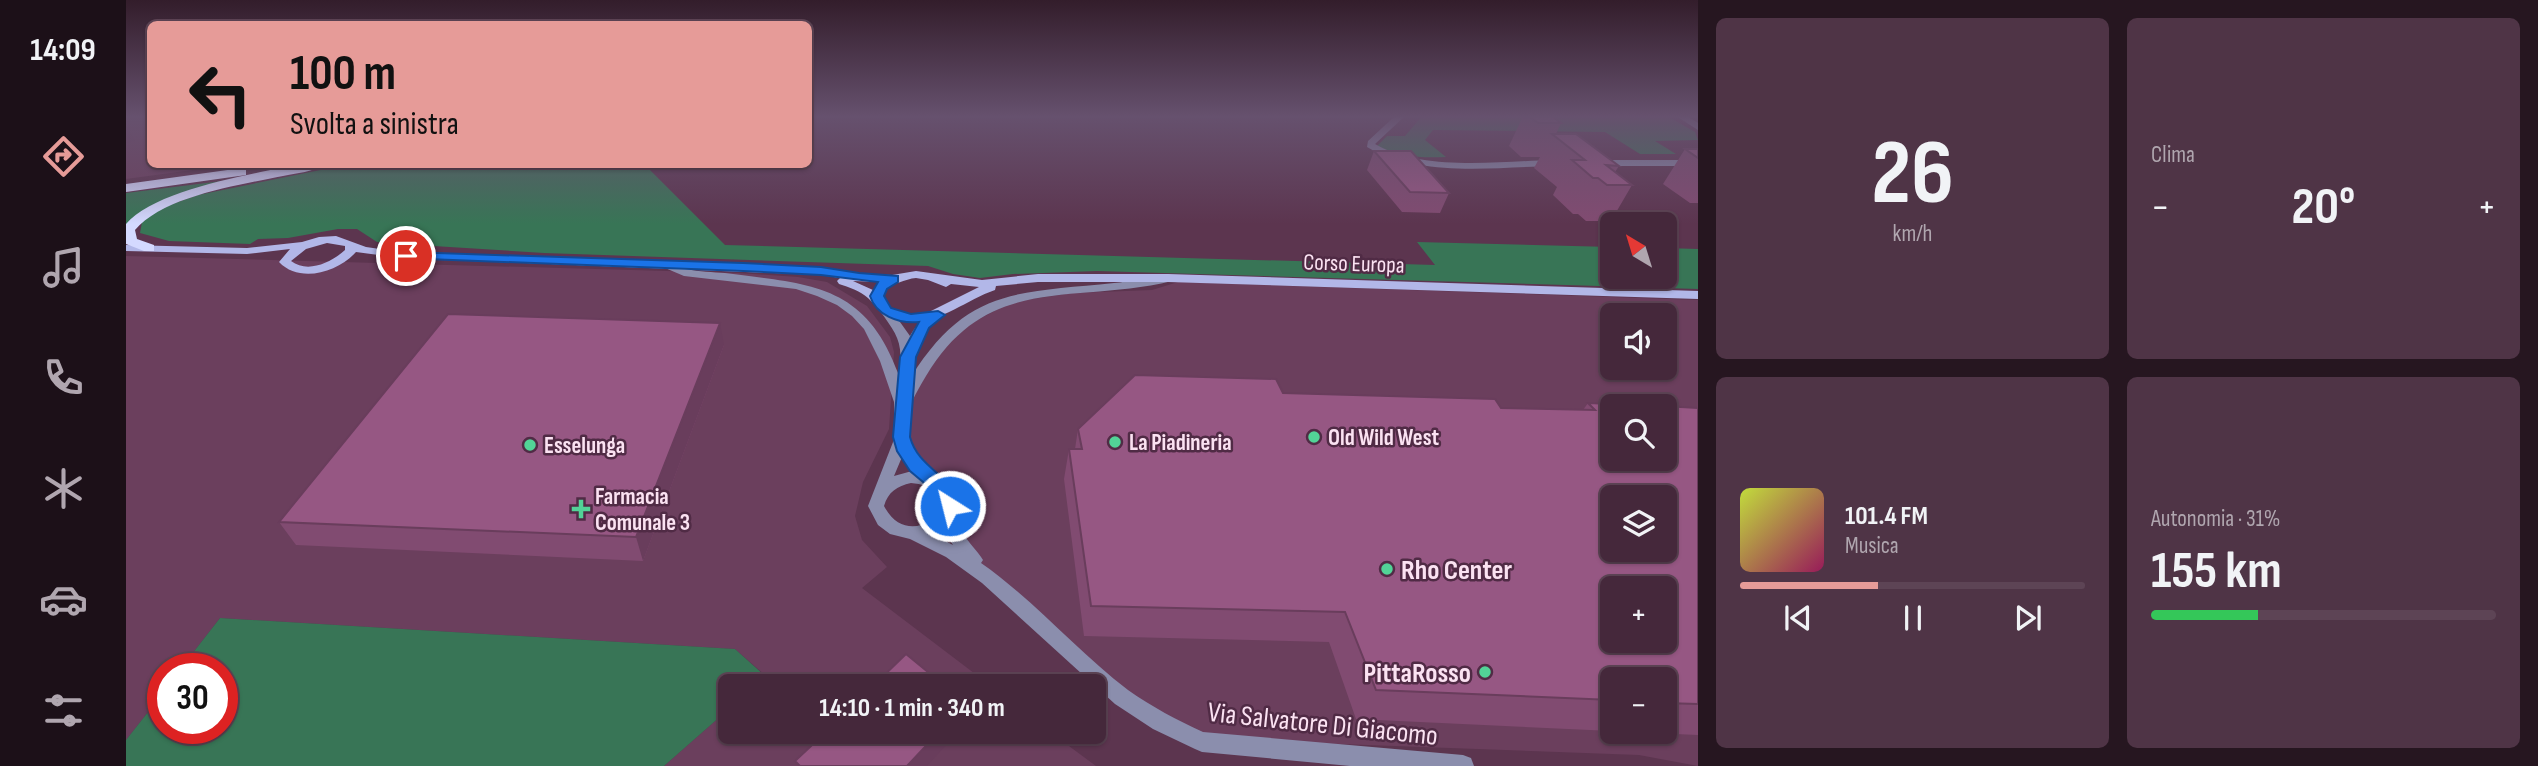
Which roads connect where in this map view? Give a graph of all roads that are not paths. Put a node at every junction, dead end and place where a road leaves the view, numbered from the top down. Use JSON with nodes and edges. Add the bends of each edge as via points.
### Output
{"nodes":[{"id":1,"x":1378,"y":152,"type":"edge"},
{"id":2,"x":1560,"y":163,"type":"edge"},
{"id":3,"x":1585,"y":163,"type":"edge"},
{"id":4,"x":1698,"y":163,"type":"edge"},
{"id":5,"x":263,"y":168,"type":"edge"},
{"id":6,"x":302,"y":168,"type":"edge"},
{"id":7,"x":126,"y":188,"type":"edge"},
{"id":8,"x":321,"y":241,"type":"junction"},
{"id":9,"x":351,"y":245,"type":"junction"},
{"id":10,"x":126,"y":248,"type":"edge"},
{"id":11,"x":149,"y":248,"type":"junction"},
{"id":12,"x":247,"y":251,"type":"junction"},
{"id":13,"x":406,"y":256,"type":"junction"},
{"id":14,"x":662,"y":263,"type":"junction"},
{"id":15,"x":286,"y":264,"type":"junction"},
{"id":16,"x":327,"y":266,"type":"junction"},
{"id":17,"x":804,"y":271,"type":"junction"},
{"id":18,"x":1168,"y":278,"type":"junction"},
{"id":19,"x":893,"y":279,"type":"junction"},
{"id":20,"x":940,"y":279,"type":"junction"},
{"id":21,"x":1008,"y":282,"type":"junction"},
{"id":22,"x":1698,"y":295,"type":"edge"},
{"id":23,"x":882,"y":306,"type":"junction"},
{"id":24,"x":950,"y":307,"type":"junction"},
{"id":25,"x":938,"y":315,"type":"junction"},
{"id":26,"x":908,"y":357,"type":"junction"},
{"id":27,"x":902,"y":404,"type":"junction"},
{"id":28,"x":902,"y":437,"type":"junction"},
{"id":29,"x":932,"y":481,"type":"junction"},
{"id":30,"x":877,"y":498,"type":"junction"},
{"id":31,"x":950,"y":506,"type":"junction"},
{"id":32,"x":912,"y":532,"type":"junction"},
{"id":33,"x":983,"y":573,"type":"junction"},
{"id":34,"x":1463,"y":766,"type":"edge"}],
"edges":[{"from":1,"to":2,"type":"street","via":[[1419,163]]},
{"from":3,"to":4,"type":"street"},
{"from":5,"to":7,"type":"main road"},
{"from":6,"to":11,"type":"main road","via":[[152,208],[128,230],[131,241]]},
{"from":8,"to":9,"type":"main road","via":[[342,240]]},
{"from":8,"to":12,"type":"main road"},
{"from":8,"to":15,"type":"main road","via":[[293,252]]},
{"from":9,"to":13,"type":"main road"},
{"from":9,"to":16,"type":"main road","via":[[346,256]]},
{"from":10,"to":11,"type":"main road"},
{"from":11,"to":12,"type":"main road"},
{"from":12,"to":15,"type":"main road","via":[[270,254]]},
{"from":13,"to":14,"type":"main road"},
{"from":13,"to":16,"type":"main road","via":[[360,258]]},
{"from":14,"to":17,"type":"main road"},
{"from":14,"to":27,"type":"street","via":[[684,272],[797,286],[844,303],[878,337]]},
{"from":15,"to":16,"type":"main road","via":[[299,270]]},
{"from":17,"to":19,"type":"main road"},
{"from":17,"to":23,"type":"main road","via":[[860,288]]},
{"from":18,"to":21,"type":"main road","name":"Corso Europa"},
{"from":18,"to":22,"type":"main road","name":"Corso Europa"},
{"from":18,"to":27,"type":"street","via":[[1137,286],[1027,296],[989,308],[954,330]]},
{"from":19,"to":20,"type":"main road","name":"Corso Europa","via":[[912,275]]},
{"from":19,"to":23,"type":"main road","via":[[882,286]]},
{"from":20,"to":21,"type":"main road","name":"Corso Europa"},
{"from":20,"to":24,"type":"main road","via":[[955,295]]},
{"from":21,"to":24,"type":"main road","name":"Corso Europa","via":[[970,294]]},
{"from":23,"to":25,"type":"main road","via":[[911,318]]},
{"from":23,"to":26,"type":"street","via":[[903,333]]},
{"from":24,"to":25,"type":"main road","name":"Corso Europa"},
{"from":25,"to":26,"type":"street","via":[[923,326]]},
{"from":26,"to":27,"type":"street"},
{"from":27,"to":28,"type":"street"},
{"from":28,"to":29,"type":"street","via":[[905,451]]},
{"from":28,"to":30,"type":"street"},
{"from":29,"to":30,"type":"street","via":[[900,479]]},
{"from":29,"to":31,"type":"street","via":[[948,495]]},
{"from":30,"to":32,"type":"street","via":[[883,521]]},
{"from":31,"to":32,"type":"street","via":[[942,522]]},
{"from":31,"to":33,"type":"street","name":"Via Salvatore Di Giacomo","via":[[956,536]]},
{"from":32,"to":33,"type":"street","name":"Via Salvatore Di Giacomo","via":[[943,545]]},
{"from":33,"to":34,"type":"street","name":"Via Salvatore Di Giacomo","via":[[1086,670],[1156,721],[1202,742]]}]}
